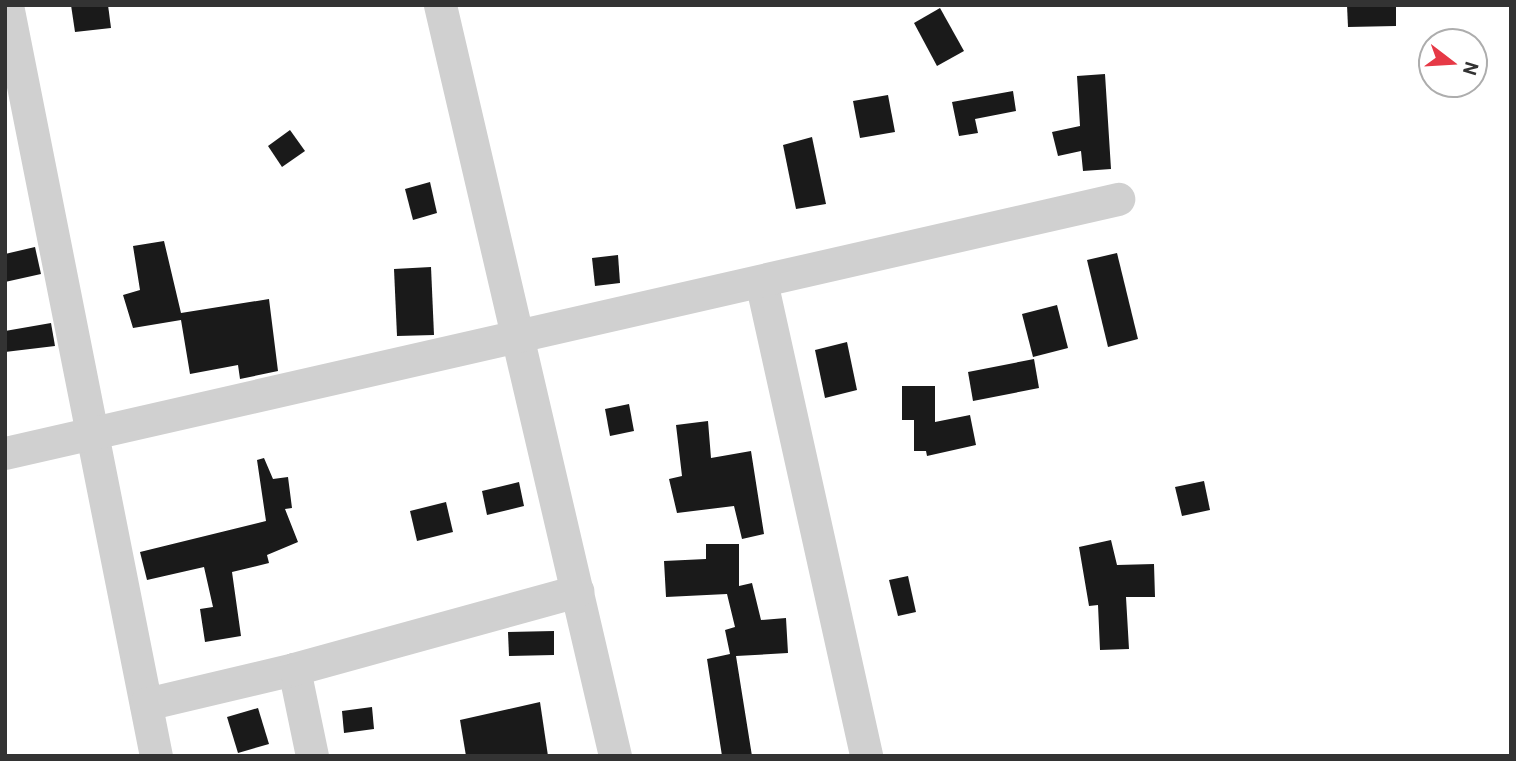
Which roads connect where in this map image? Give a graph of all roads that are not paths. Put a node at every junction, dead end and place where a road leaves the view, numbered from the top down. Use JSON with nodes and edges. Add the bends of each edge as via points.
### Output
{"nodes":[{"id":1,"x":7,"y":5,"type":"edge"},
{"id":2,"x":440,"y":5,"type":"edge"},
{"id":3,"x":1118,"y":199,"type":"dead end"},
{"id":4,"x":761,"y":281,"type":"junction"},
{"id":5,"x":518,"y":336,"type":"junction"},
{"id":6,"x":94,"y":432,"type":"junction"},
{"id":7,"x":5,"y":453,"type":"edge"},
{"id":8,"x":577,"y":591,"type":"junction"},
{"id":9,"x":294,"y":669,"type":"junction"},
{"id":10,"x":146,"y":704,"type":"junction"},
{"id":11,"x":156,"y":756,"type":"edge"},
{"id":12,"x":313,"y":756,"type":"edge"},
{"id":13,"x":615,"y":756,"type":"edge"},
{"id":14,"x":866,"y":756,"type":"edge"}],
"edges":[{"from":1,"to":6,"type":"street"},
{"from":2,"to":5,"type":"street"},
{"from":3,"to":4,"type":"street"},
{"from":4,"to":5,"type":"street"},
{"from":4,"to":14,"type":"street"},
{"from":5,"to":6,"type":"street"},
{"from":5,"to":8,"type":"street"},
{"from":6,"to":7,"type":"street"},
{"from":6,"to":10,"type":"street"},
{"from":8,"to":9,"type":"street"},
{"from":8,"to":13,"type":"street"},
{"from":9,"to":10,"type":"street"},
{"from":9,"to":12,"type":"street"},
{"from":10,"to":11,"type":"street"}]}
